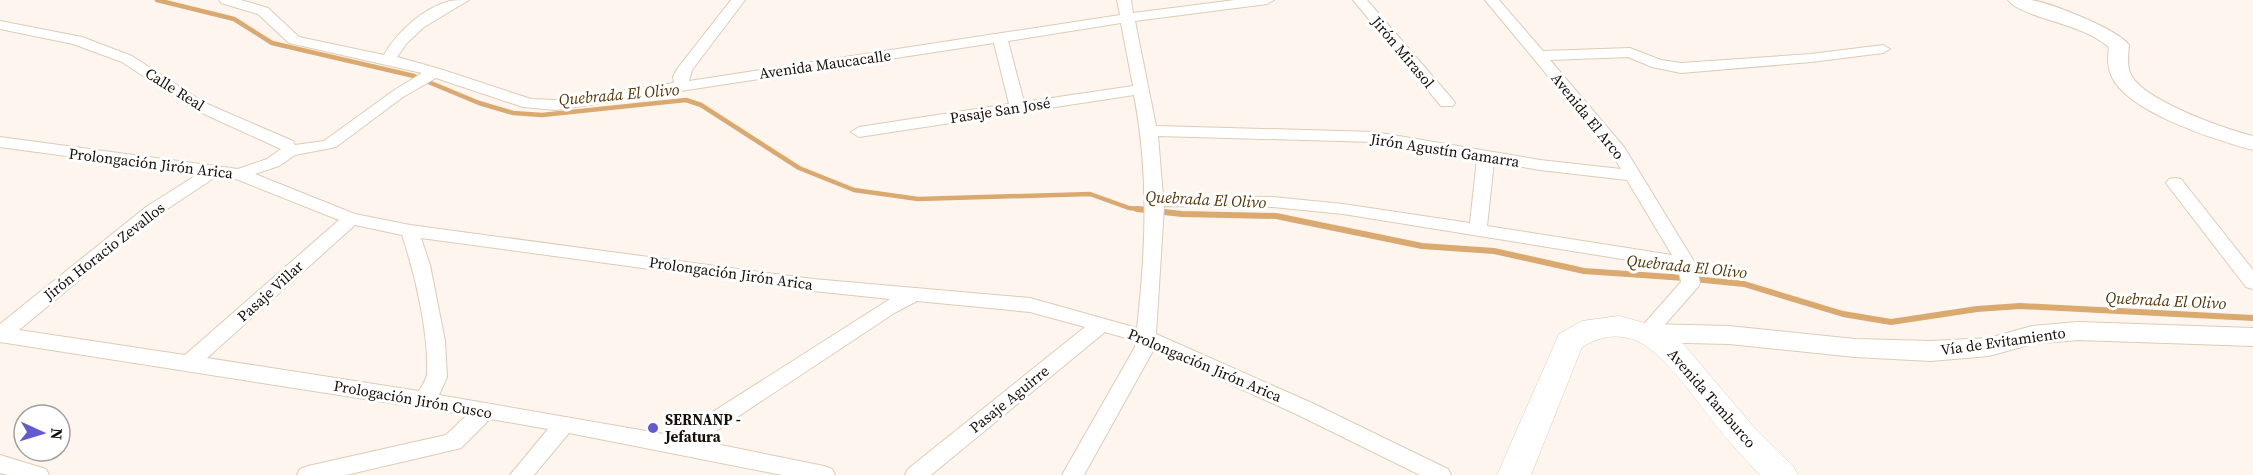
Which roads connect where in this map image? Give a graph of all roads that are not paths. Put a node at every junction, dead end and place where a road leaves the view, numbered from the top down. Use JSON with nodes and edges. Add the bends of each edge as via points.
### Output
{"nodes":[{"id":1,"x":226,"y":0,"type":"edge"},
{"id":2,"x":462,"y":0,"type":"edge"},
{"id":3,"x":738,"y":0,"type":"edge"},
{"id":4,"x":1124,"y":0,"type":"edge"},
{"id":5,"x":1267,"y":0,"type":"edge"},
{"id":6,"x":1360,"y":0,"type":"edge"},
{"id":7,"x":1492,"y":0,"type":"edge"},
{"id":8,"x":2017,"y":0,"type":"edge"},
{"id":9,"x":1127,"y":18,"type":"junction"},
{"id":10,"x":0,"y":25,"type":"edge"},
{"id":11,"x":1000,"y":37,"type":"junction"},
{"id":12,"x":1883,"y":49,"type":"dead end"},
{"id":13,"x":1539,"y":56,"type":"junction"},
{"id":14,"x":388,"y":60,"type":"junction"},
{"id":15,"x":427,"y":77,"type":"junction"},
{"id":16,"x":682,"y":86,"type":"junction"},
{"id":17,"x":1141,"y":89,"type":"junction"},
{"id":18,"x":1447,"y":104,"type":"dead end"},
{"id":19,"x":1018,"y":108,"type":"junction"},
{"id":20,"x":1149,"y":131,"type":"junction"},
{"id":21,"x":860,"y":132,"type":"dead end"},
{"id":22,"x":0,"y":142,"type":"edge"},
{"id":23,"x":2253,"y":143,"type":"edge"},
{"id":24,"x":290,"y":150,"type":"junction"},
{"id":25,"x":1486,"y":156,"type":"junction"},
{"id":26,"x":212,"y":172,"type":"junction"},
{"id":27,"x":239,"y":174,"type":"junction"},
{"id":28,"x":1632,"y":175,"type":"junction"},
{"id":29,"x":2175,"y":183,"type":"dead end"},
{"id":30,"x":1154,"y":209,"type":"junction"},
{"id":31,"x":351,"y":219,"type":"junction"},
{"id":32,"x":410,"y":231,"type":"junction"},
{"id":33,"x":1478,"y":231,"type":"junction"},
{"id":34,"x":1689,"y":273,"type":"junction"},
{"id":35,"x":2253,"y":283,"type":"edge"},
{"id":36,"x":915,"y":294,"type":"junction"},
{"id":37,"x":1102,"y":324,"type":"junction"},
{"id":38,"x":1646,"y":333,"type":"junction"},
{"id":39,"x":1,"y":334,"type":"edge"},
{"id":40,"x":1146,"y":337,"type":"junction"},
{"id":41,"x":2253,"y":337,"type":"edge"},
{"id":42,"x":189,"y":363,"type":"junction"},
{"id":43,"x":425,"y":401,"type":"junction"},
{"id":44,"x":484,"y":411,"type":"junction"},
{"id":45,"x":564,"y":425,"type":"junction"},
{"id":46,"x":680,"y":444,"type":"junction"},
{"id":47,"x":0,"y":464,"type":"edge"},
{"id":48,"x":38,"y":475,"type":"edge"},
{"id":49,"x":308,"y":475,"type":"edge"},
{"id":50,"x":521,"y":475,"type":"edge"},
{"id":51,"x":824,"y":475,"type":"edge"},
{"id":52,"x":916,"y":475,"type":"edge"},
{"id":53,"x":1073,"y":475,"type":"edge"},
{"id":54,"x":1440,"y":475,"type":"edge"},
{"id":55,"x":1514,"y":475,"type":"edge"},
{"id":56,"x":1781,"y":475,"type":"edge"}],
"edges":[{"from":1,"to":14,"type":"street","name":"Avenida Maucacalle","via":[[263,11],[294,40]]},
{"from":2,"to":14,"type":"street","via":[[414,27],[398,42]]},
{"from":3,"to":16,"type":"street","via":[[685,69]]},
{"from":4,"to":9,"type":"street"},
{"from":5,"to":9,"type":"street","name":"Avenida Maucacalle"},
{"from":6,"to":18,"type":"street","name":"Jirón Mirasol"},
{"from":7,"to":13,"type":"street","name":"Avenida El Arco"},
{"from":8,"to":23,"type":"main road","via":[[2110,37],[2119,45],[2118,65],[2123,78],[2146,99],[2214,131]]},
{"from":9,"to":11,"type":"street","name":"Avenida Maucacalle"},
{"from":9,"to":17,"type":"street"},
{"from":10,"to":24,"type":"street","name":"Calle Real","via":[[77,40],[127,59],[199,106],[269,135],[287,144]]},
{"from":11,"to":16,"type":"street","name":"Avenida Maucacalle"},
{"from":11,"to":19,"type":"street"},
{"from":12,"to":13,"type":"street","via":[[1681,68],[1657,64],[1630,52]]},
{"from":13,"to":28,"type":"street","name":"Avenida El Arco","via":[[1618,150]]},
{"from":14,"to":15,"type":"street","name":"Avenida Maucacalle"},
{"from":15,"to":16,"type":"street","name":"Avenida Maucacalle","via":[[543,105]]},
{"from":15,"to":24,"type":"street","via":[[330,144]]},
{"from":17,"to":19,"type":"street","name":"Pasaje San José"},
{"from":17,"to":20,"type":"street"},
{"from":19,"to":21,"type":"street","name":"Pasaje San José"},
{"from":20,"to":25,"type":"street","name":"Jirón Agustín Gamarra","via":[[1375,137]]},
{"from":20,"to":30,"type":"street"},
{"from":22,"to":26,"type":"street","name":"Prolongación Jirón Arica"},
{"from":24,"to":27,"type":"street","via":[[273,163]]},
{"from":25,"to":28,"type":"street","name":"Jirón Agustín Gamarra"},
{"from":25,"to":33,"type":"street"},
{"from":26,"to":27,"type":"street","name":"Prolongación Jirón Arica"},
{"from":26,"to":39,"type":"street","name":"Jirón Horacio Zevallos","via":[[152,211]]},
{"from":27,"to":31,"type":"street","name":"Prolongación Jirón Arica"},
{"from":28,"to":34,"type":"street","name":"Avenida El Arco"},
{"from":29,"to":35,"type":"street"},
{"from":30,"to":33,"type":"street","via":[[1273,202]]},
{"from":30,"to":40,"type":"street"},
{"from":31,"to":32,"type":"street","name":"Prolongación Jirón Arica"},
{"from":31,"to":42,"type":"street","name":"Pasaje Villar"},
{"from":32,"to":36,"type":"street","name":"Prolongación Jirón Arica","via":[[813,285]]},
{"from":32,"to":43,"type":"street","via":[[421,265],[435,340],[437,377]]},
{"from":33,"to":34,"type":"street"},
{"from":34,"to":38,"type":"street"},
{"from":36,"to":37,"type":"street","name":"Prolongación Jirón Arica","via":[[1030,305]]},
{"from":36,"to":46,"type":"street","via":[[889,307]]},
{"from":37,"to":40,"type":"street","name":"Prolongación Jirón Arica"},
{"from":37,"to":52,"type":"street","name":"Pasaje Aguirre"},
{"from":38,"to":41,"type":"main road","name":"Vía de Evitamiento","via":[[1729,334],[1855,348],[1931,351],[2078,331]]},
{"from":38,"to":55,"type":"highway","name":"Avenida Tamburco","via":[[1619,326],[1592,328],[1570,341]]},
{"from":38,"to":56,"type":"highway","name":"Avenida Tamburco","via":[[1668,347]]},
{"from":39,"to":42,"type":"street","name":"Prologación Jirón Cusco"},
{"from":40,"to":53,"type":"street","via":[[1145,347]]},
{"from":40,"to":54,"type":"street","name":"Prolongación Jirón Arica"},
{"from":42,"to":43,"type":"street","name":"Prologación Jirón Cusco"},
{"from":43,"to":44,"type":"street","name":"Prologación Jirón Cusco"},
{"from":44,"to":45,"type":"street","name":"Prologación Jirón Cusco"},
{"from":44,"to":49,"type":"street","via":[[453,442]]},
{"from":45,"to":46,"type":"street","name":"Prologación Jirón Cusco"},
{"from":45,"to":50,"type":"street"},
{"from":46,"to":51,"type":"street","name":"Prologación Jirón Cusco"},
{"from":47,"to":48,"type":"street"}]}
